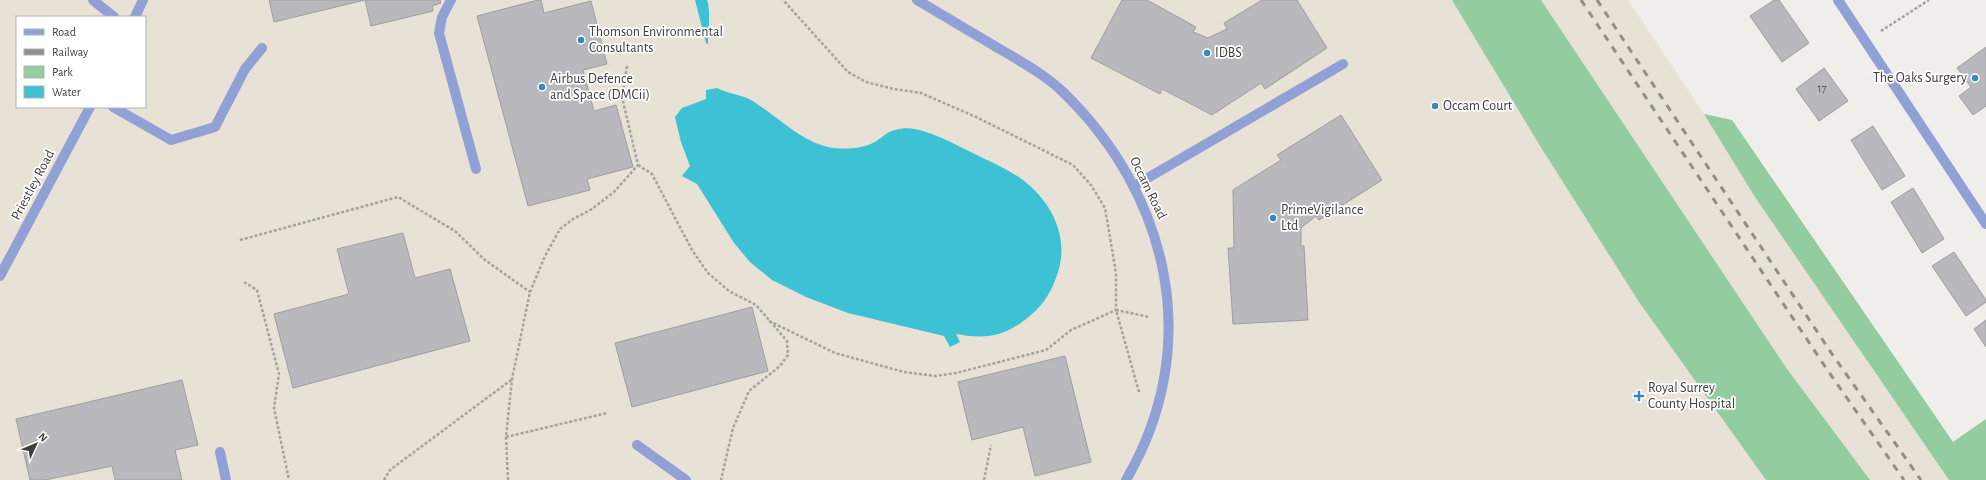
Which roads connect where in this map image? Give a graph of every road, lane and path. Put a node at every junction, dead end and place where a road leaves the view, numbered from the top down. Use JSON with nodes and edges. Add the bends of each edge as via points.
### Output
{"nodes":[{"id":1,"x":93,"y":0,"type":"edge"},
{"id":2,"x":143,"y":0,"type":"edge"},
{"id":3,"x":451,"y":0,"type":"edge"},
{"id":4,"x":784,"y":0,"type":"edge"},
{"id":5,"x":917,"y":0,"type":"edge"},
{"id":6,"x":1838,"y":0,"type":"edge"},
{"id":7,"x":1929,"y":0,"type":"edge"},
{"id":8,"x":113,"y":16,"type":"edge"},
{"id":9,"x":135,"y":16,"type":"edge"},
{"id":10,"x":1865,"y":41,"type":"junction"},
{"id":11,"x":262,"y":48,"type":"dead end"},
{"id":12,"x":1343,"y":64,"type":"dead end"},
{"id":13,"x":627,"y":66,"type":"dead end"},
{"id":14,"x":89,"y":108,"type":"edge"},
{"id":15,"x":115,"y":108,"type":"edge"},
{"id":16,"x":638,"y":164,"type":"junction"},
{"id":17,"x":476,"y":169,"type":"dead end"},
{"id":18,"x":1134,"y":186,"type":"junction"},
{"id":19,"x":1986,"y":224,"type":"edge"},
{"id":20,"x":240,"y":240,"type":"dead end"},
{"id":21,"x":0,"y":276,"type":"edge"},
{"id":22,"x":244,"y":282,"type":"dead end"},
{"id":23,"x":530,"y":292,"type":"junction"},
{"id":24,"x":1116,"y":310,"type":"junction"},
{"id":25,"x":1152,"y":318,"type":"dead end"},
{"id":26,"x":769,"y":321,"type":"junction"},
{"id":27,"x":512,"y":379,"type":"junction"},
{"id":28,"x":1140,"y":395,"type":"dead end"},
{"id":29,"x":607,"y":413,"type":"dead end"},
{"id":30,"x":506,"y":437,"type":"junction"},
{"id":31,"x":637,"y":445,"type":"dead end"},
{"id":32,"x":991,"y":445,"type":"dead end"},
{"id":33,"x":220,"y":452,"type":"dead end"},
{"id":34,"x":226,"y":480,"type":"edge"},
{"id":35,"x":289,"y":480,"type":"edge"},
{"id":36,"x":384,"y":480,"type":"edge"},
{"id":37,"x":508,"y":480,"type":"edge"},
{"id":38,"x":686,"y":480,"type":"edge"},
{"id":39,"x":721,"y":480,"type":"edge"},
{"id":40,"x":984,"y":480,"type":"edge"},
{"id":41,"x":1126,"y":480,"type":"edge"}],
"edges":[{"from":1,"to":8,"type":"street"},
{"from":2,"to":9,"type":"street"},
{"from":3,"to":17,"type":"street","via":[[442,17],[439,34]]},
{"from":4,"to":24,"type":"path","via":[[848,72],[873,84],[921,93],[1073,165],[1091,185],[1105,208],[1116,273]]},
{"from":5,"to":18,"type":"street","name":"Occam Road","via":[[1030,66],[1062,91],[1109,144]]},
{"from":6,"to":10,"type":"street"},
{"from":7,"to":10,"type":"path"},
{"from":10,"to":19,"type":"street"},
{"from":11,"to":15,"type":"street","via":[[244,70],[215,126],[172,140]]},
{"from":12,"to":18,"type":"street"},
{"from":13,"to":16,"type":"path","via":[[622,97]]},
{"from":14,"to":21,"type":"street","name":"Priestley Road"},
{"from":16,"to":23,"type":"path","via":[[614,192],[560,229]]},
{"from":16,"to":26,"type":"path","via":[[652,174],[692,250],[708,273],[729,291],[756,305]]},
{"from":18,"to":41,"type":"street","name":"Occam Road","via":[[1152,226],[1164,267],[1169,320],[1168,352],[1160,399]]},
{"from":20,"to":23,"type":"path","via":[[398,197],[455,231],[486,260]]},
{"from":22,"to":35,"type":"path","via":[[257,290],[279,374],[274,408]]},
{"from":23,"to":27,"type":"path"},
{"from":24,"to":25,"type":"path"},
{"from":24,"to":26,"type":"path","via":[[1071,330],[1046,350],[936,376],[904,372],[835,353]]},
{"from":24,"to":28,"type":"path"},
{"from":26,"to":39,"type":"path","via":[[787,341],[788,355],[780,366],[749,391],[733,428]]},
{"from":27,"to":30,"type":"path"},
{"from":27,"to":36,"type":"path","via":[[390,470]]},
{"from":29,"to":30,"type":"path"},
{"from":30,"to":37,"type":"path"},
{"from":31,"to":38,"type":"street"},
{"from":32,"to":40,"type":"path"},
{"from":33,"to":34,"type":"street"}]}
